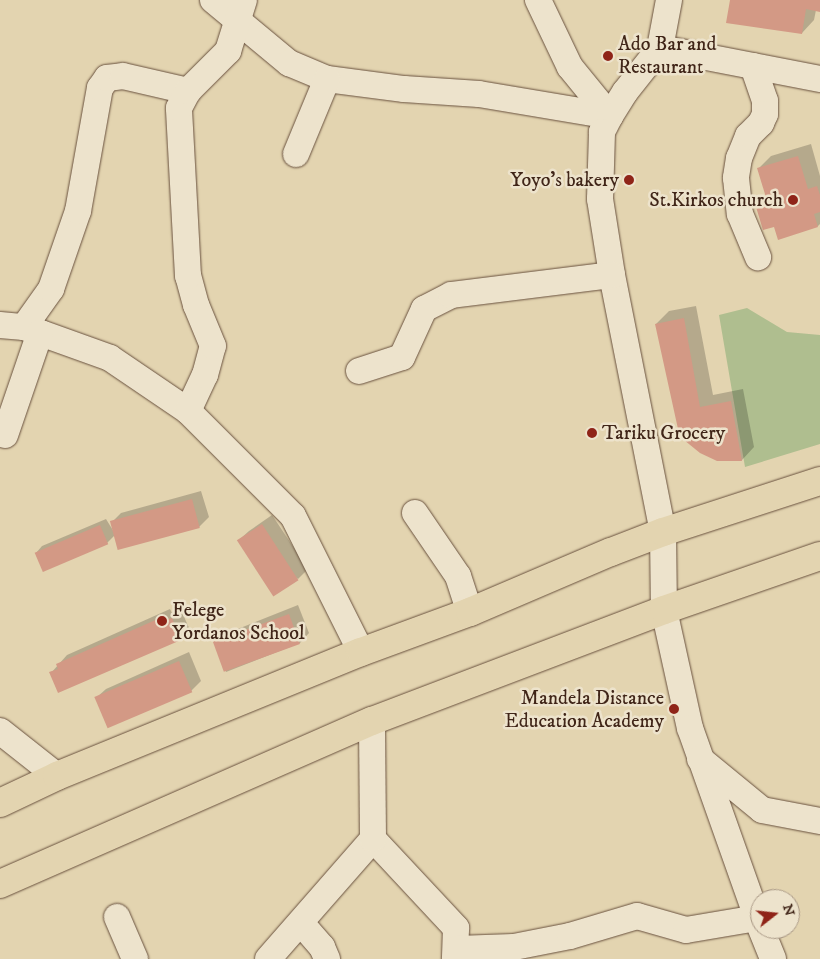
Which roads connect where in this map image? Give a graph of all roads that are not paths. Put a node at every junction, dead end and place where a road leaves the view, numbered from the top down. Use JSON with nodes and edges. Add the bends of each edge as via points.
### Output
{"nodes":[{"id":1,"x":213,"y":0,"type":"edge"},
{"id":2,"x":538,"y":0,"type":"edge"},
{"id":3,"x":669,"y":0,"type":"edge"},
{"id":4,"x":242,"y":10,"type":"edge"},
{"id":5,"x":660,"y":48,"type":"junction"},
{"id":6,"x":754,"y":66,"type":"junction"},
{"id":7,"x":327,"y":79,"type":"junction"},
{"id":8,"x":820,"y":79,"type":"edge"},
{"id":9,"x":188,"y":91,"type":"junction"},
{"id":10,"x":610,"y":116,"type":"junction"},
{"id":11,"x":296,"y":154,"type":"dead end"},
{"id":12,"x":758,"y":257,"type":"dead end"},
{"id":13,"x":612,"y":275,"type":"junction"},
{"id":14,"x":21,"y":329,"type":"edge"},
{"id":15,"x":359,"y":371,"type":"dead end"},
{"id":16,"x":188,"y":411,"type":"junction"},
{"id":17,"x":5,"y":435,"type":"dead end"},
{"id":18,"x":820,"y":481,"type":"edge"},
{"id":19,"x":415,"y":513,"type":"dead end"},
{"id":20,"x":663,"y":532,"type":"junction"},
{"id":21,"x":820,"y":556,"type":"edge"},
{"id":22,"x":664,"y":610,"type":"junction"},
{"id":23,"x":470,"y":612,"type":"junction"},
{"id":24,"x":361,"y":652,"type":"junction"},
{"id":25,"x":372,"y":721,"type":"junction"},
{"id":26,"x":0,"y":731,"type":"edge"},
{"id":27,"x":699,"y":759,"type":"junction"},
{"id":28,"x":56,"y":776,"type":"junction"},
{"id":29,"x":0,"y":803,"type":"edge"},
{"id":30,"x":820,"y":821,"type":"edge"},
{"id":31,"x":373,"y":839,"type":"junction"},
{"id":32,"x":0,"y":884,"type":"edge"},
{"id":33,"x":750,"y":899,"type":"edge"},
{"id":34,"x":117,"y":916,"type":"dead end"},
{"id":35,"x":301,"y":923,"type":"junction"},
{"id":36,"x":750,"y":925,"type":"edge"},
{"id":37,"x":765,"y":939,"type":"edge"},
{"id":38,"x":456,"y":954,"type":"edge"},
{"id":39,"x":135,"y":959,"type":"edge"},
{"id":40,"x":268,"y":959,"type":"edge"},
{"id":41,"x":327,"y":959,"type":"edge"},
{"id":42,"x":773,"y":959,"type":"edge"}],
"edges":[{"from":1,"to":4,"type":"street"},
{"from":2,"to":10,"type":"street","via":[[570,67]]},
{"from":3,"to":5,"type":"street"},
{"from":4,"to":7,"type":"street","via":[[289,63]]},
{"from":4,"to":9,"type":"street","via":[[228,51]]},
{"from":5,"to":6,"type":"street"},
{"from":5,"to":10,"type":"street"},
{"from":6,"to":8,"type":"street"},
{"from":6,"to":12,"type":"street","via":[[766,101],[765,114],[761,124],[748,136],[736,178],[740,214]]},
{"from":7,"to":10,"type":"street","via":[[479,94]]},
{"from":7,"to":11,"type":"street"},
{"from":9,"to":14,"type":"street","via":[[123,76],[107,78],[100,88],[78,211],[51,289]]},
{"from":9,"to":16,"type":"street","via":[[179,108],[188,276],[213,346],[205,374]]},
{"from":10,"to":13,"type":"street","via":[[602,132],[600,199]]},
{"from":13,"to":15,"type":"street","via":[[451,295],[424,309],[402,357]]},
{"from":13,"to":20,"type":"street"},
{"from":14,"to":16,"type":"street","via":[[110,358]]},
{"from":14,"to":17,"type":"street"},
{"from":16,"to":24,"type":"street","via":[[293,516]]},
{"from":18,"to":20,"type":"main road"},
{"from":19,"to":23,"type":"street","via":[[458,576]]},
{"from":20,"to":22,"type":"street"},
{"from":20,"to":23,"type":"main road"},
{"from":21,"to":22,"type":"main road"},
{"from":22,"to":25,"type":"main road"},
{"from":22,"to":27,"type":"street"},
{"from":23,"to":24,"type":"main road"},
{"from":24,"to":28,"type":"main road"},
{"from":25,"to":31,"type":"street"},
{"from":25,"to":32,"type":"main road"},
{"from":26,"to":28,"type":"street"},
{"from":27,"to":30,"type":"street","via":[[762,810]]},
{"from":27,"to":33,"type":"street"},
{"from":28,"to":29,"type":"main road"},
{"from":31,"to":35,"type":"street"},
{"from":31,"to":38,"type":"street","via":[[456,928]]},
{"from":34,"to":39,"type":"street"},
{"from":35,"to":40,"type":"street"},
{"from":35,"to":41,"type":"street","via":[[322,947]]},
{"from":36,"to":38,"type":"street","via":[[686,930],[637,916],[514,948]]},
{"from":37,"to":42,"type":"street"}]}
